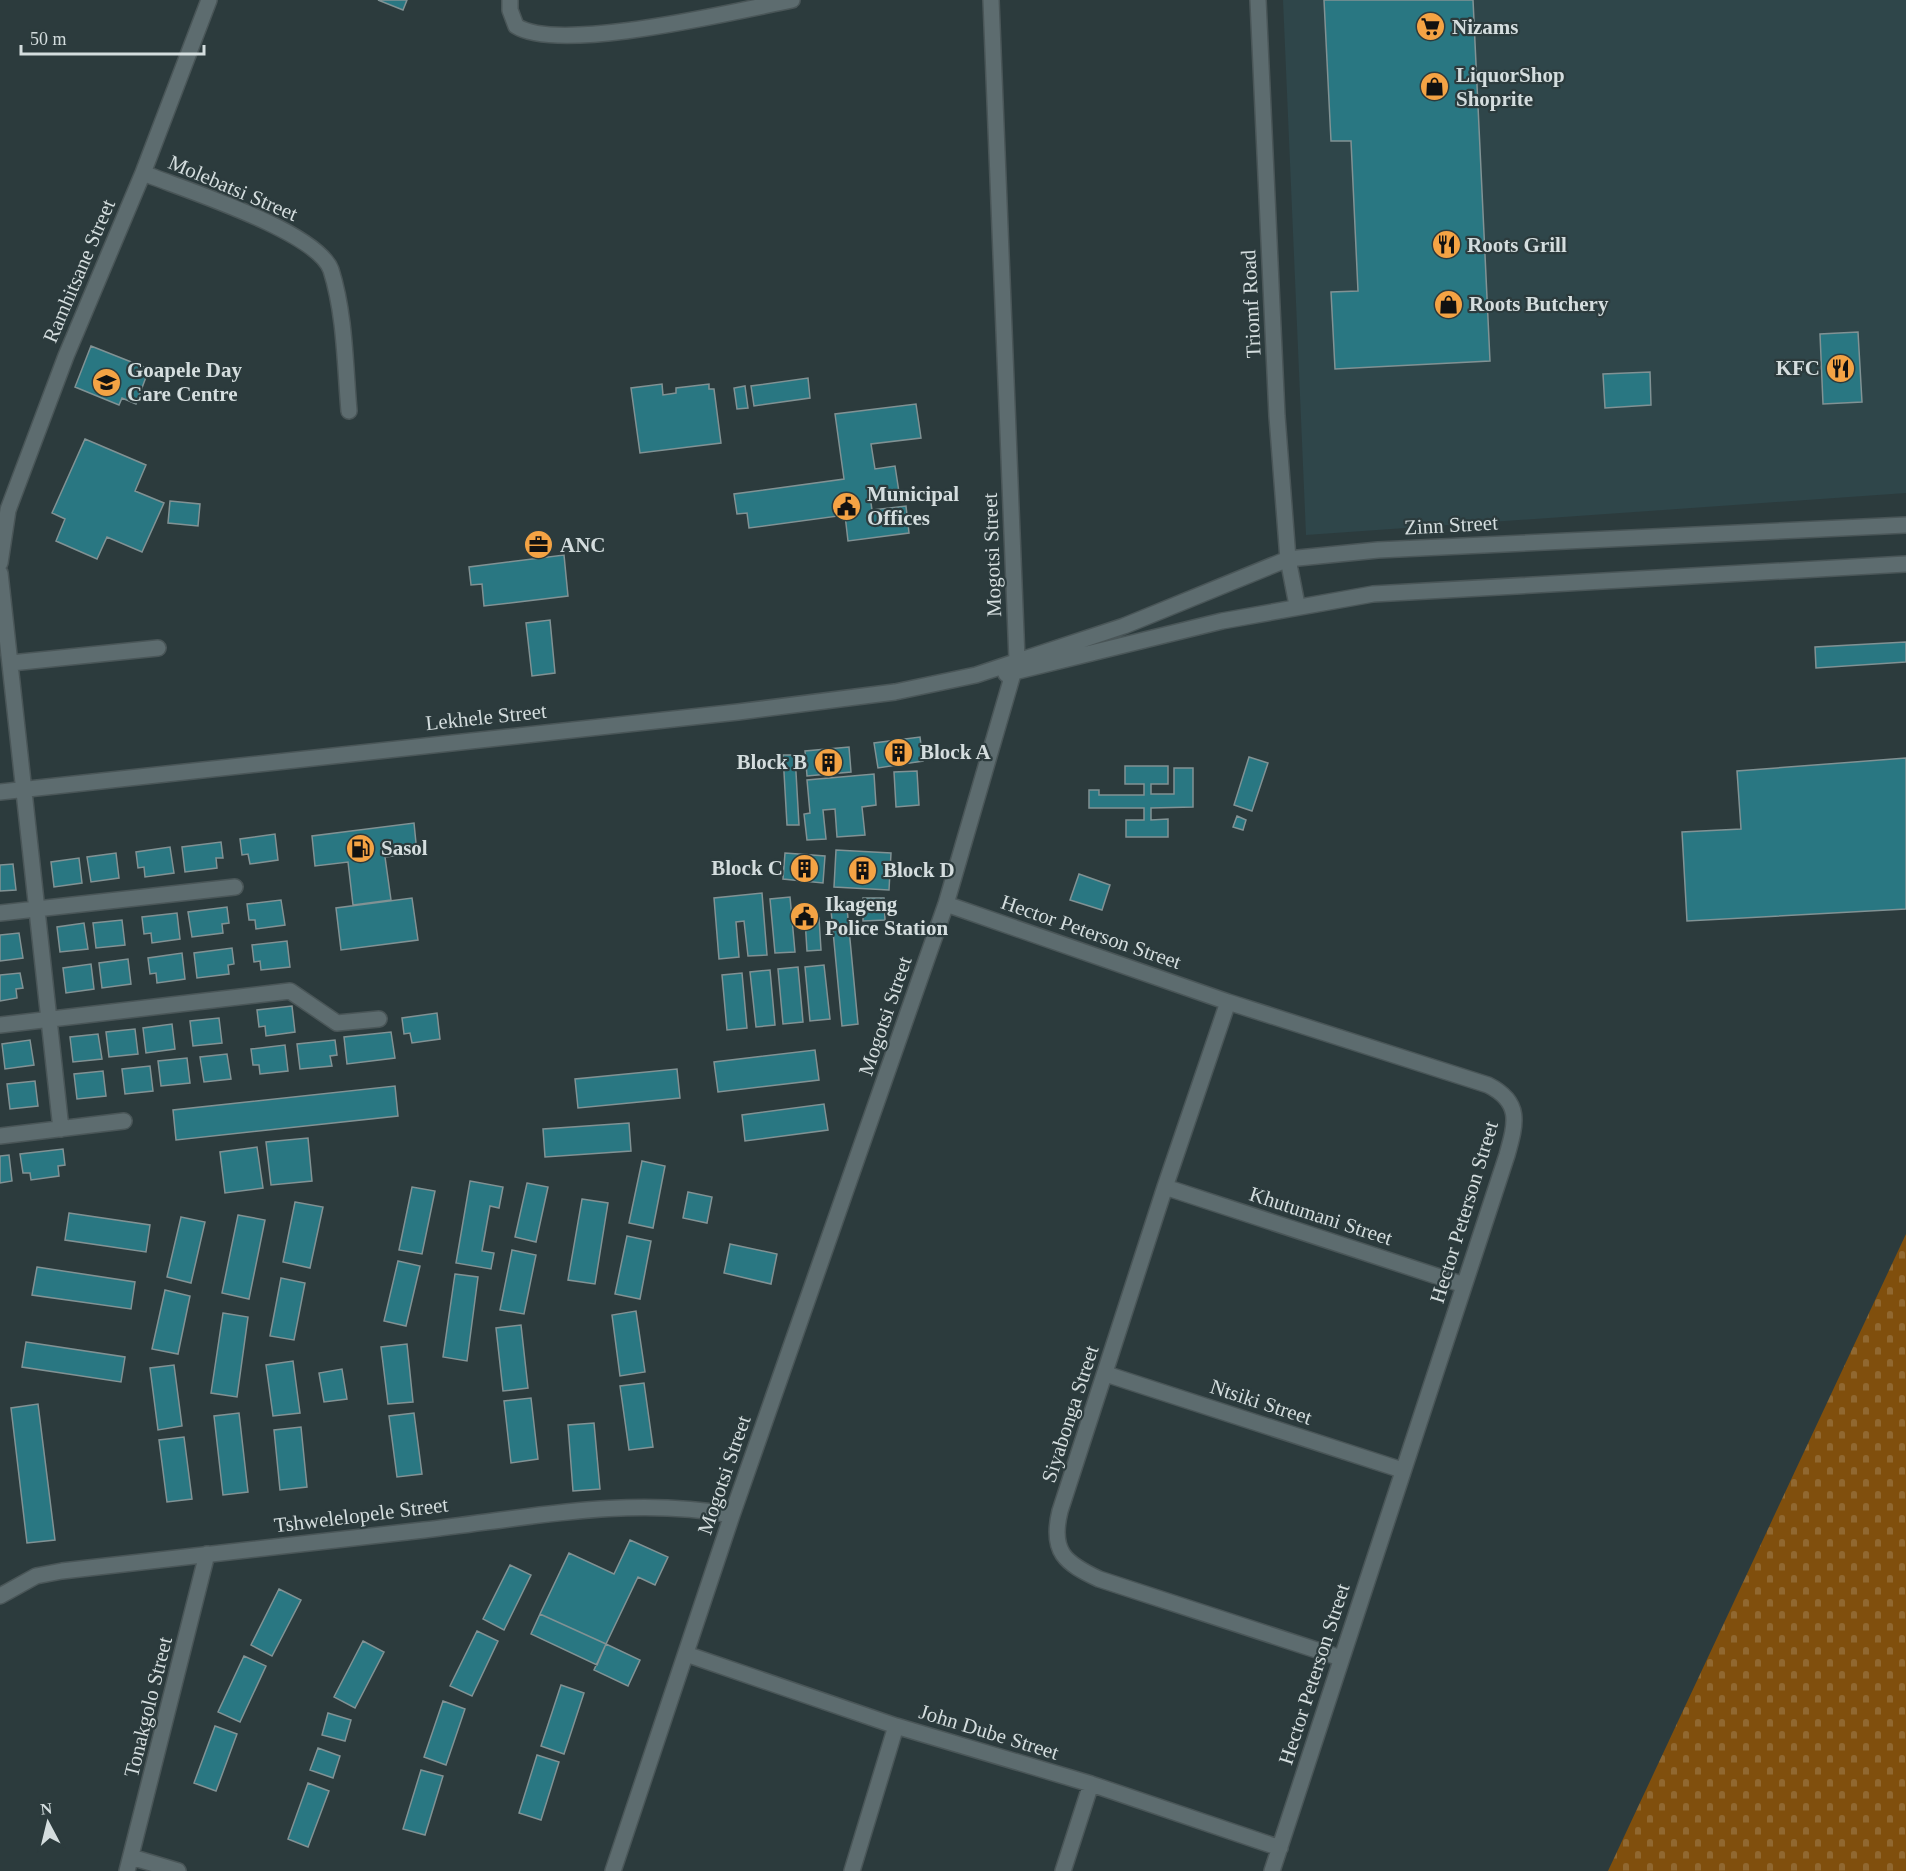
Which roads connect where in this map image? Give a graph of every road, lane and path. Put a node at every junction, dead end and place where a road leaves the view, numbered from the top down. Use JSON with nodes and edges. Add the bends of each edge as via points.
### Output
{"nodes":[{"id":1,"x":209,"y":0,"type":"edge"},
{"id":2,"x":510,"y":0,"type":"edge"},
{"id":3,"x":792,"y":0,"type":"edge"},
{"id":4,"x":991,"y":0,"type":"edge"},
{"id":5,"x":1258,"y":0,"type":"edge"},
{"id":6,"x":143,"y":173,"type":"junction"},
{"id":7,"x":350,"y":411,"type":"dead end"},
{"id":8,"x":1906,"y":525,"type":"edge"},
{"id":9,"x":1288,"y":559,"type":"junction"},
{"id":10,"x":0,"y":563,"type":"edge"},
{"id":11,"x":1906,"y":564,"type":"edge"},
{"id":12,"x":0,"y":573,"type":"edge"},
{"id":13,"x":1297,"y":605,"type":"junction"},
{"id":14,"x":158,"y":648,"type":"dead end"},
{"id":15,"x":11,"y":663,"type":"junction"},
{"id":16,"x":1015,"y":667,"type":"junction"},
{"id":17,"x":25,"y":790,"type":"junction"},
{"id":18,"x":0,"y":792,"type":"edge"},
{"id":19,"x":235,"y":887,"type":"dead end"},
{"id":20,"x":946,"y":904,"type":"junction"},
{"id":21,"x":37,"y":908,"type":"junction"},
{"id":22,"x":0,"y":913,"type":"edge"},
{"id":23,"x":1228,"y":1002,"type":"junction"},
{"id":24,"x":49,"y":1018,"type":"junction"},
{"id":25,"x":379,"y":1019,"type":"dead end"},
{"id":26,"x":0,"y":1025,"type":"edge"},
{"id":27,"x":124,"y":1121,"type":"dead end"},
{"id":28,"x":61,"y":1129,"type":"junction"},
{"id":29,"x":0,"y":1136,"type":"edge"},
{"id":30,"x":1165,"y":1187,"type":"junction"},
{"id":31,"x":1464,"y":1286,"type":"junction"},
{"id":32,"x":1106,"y":1374,"type":"junction"},
{"id":33,"x":1402,"y":1470,"type":"junction"},
{"id":34,"x":732,"y":1515,"type":"junction"},
{"id":35,"x":207,"y":1554,"type":"junction"},
{"id":36,"x":0,"y":1596,"type":"edge"},
{"id":37,"x":686,"y":1654,"type":"junction"},
{"id":38,"x":1341,"y":1658,"type":"junction"},
{"id":39,"x":896,"y":1726,"type":"junction"},
{"id":40,"x":1091,"y":1784,"type":"junction"},
{"id":41,"x":1280,"y":1848,"type":"junction"},
{"id":42,"x":129,"y":1864,"type":"edge"},
{"id":43,"x":178,"y":1871,"type":"edge"},
{"id":44,"x":613,"y":1871,"type":"edge"},
{"id":45,"x":852,"y":1871,"type":"edge"},
{"id":46,"x":1063,"y":1871,"type":"edge"},
{"id":47,"x":1272,"y":1871,"type":"edge"}],
"edges":[{"from":1,"to":6,"type":"street","name":"Ramhitsane Street"},
{"from":2,"to":3,"type":"street","via":[[516,26],[532,34],[556,36],[604,33]]},
{"from":4,"to":16,"type":"street","name":"Mogotsi Street"},
{"from":5,"to":9,"type":"street","name":"Triomf Road","via":[[1277,416]]},
{"from":6,"to":7,"type":"street","name":"Molebatsi Street","via":[[251,215],[298,238],[323,257],[330,269],[339,309]]},
{"from":6,"to":10,"type":"street","name":"Ramhitsane Street","via":[[66,356],[8,510]]},
{"from":8,"to":9,"type":"street","name":"Zinn Street","via":[[1378,550]]},
{"from":9,"to":13,"type":"street","name":"Triomf Road"},
{"from":9,"to":16,"type":"street","name":"Zinn Street"},
{"from":11,"to":13,"type":"street","via":[[1373,594]]},
{"from":12,"to":15,"type":"street"},
{"from":13,"to":16,"type":"street"},
{"from":14,"to":15,"type":"street"},
{"from":15,"to":17,"type":"street"},
{"from":16,"to":17,"type":"street","name":"Lekhele Street","via":[[895,692],[738,712]]},
{"from":16,"to":20,"type":"street","name":"Mogotsi Street"},
{"from":17,"to":18,"type":"street","name":"Lekhele Street"},
{"from":17,"to":21,"type":"street"},
{"from":19,"to":21,"type":"street"},
{"from":20,"to":23,"type":"street","name":"Hector Peterson Street"},
{"from":20,"to":34,"type":"street","name":"Mogotsi Street"},
{"from":21,"to":22,"type":"street"},
{"from":21,"to":24,"type":"street"},
{"from":23,"to":30,"type":"street","name":"Siyabonga Street"},
{"from":23,"to":31,"type":"street","name":"Hector Peterson Street","via":[[1488,1085],[1509,1099],[1515,1121],[1513,1135]]},
{"from":24,"to":25,"type":"street","via":[[290,991],[338,1023]]},
{"from":24,"to":26,"type":"street"},
{"from":24,"to":28,"type":"street"},
{"from":27,"to":28,"type":"street"},
{"from":28,"to":29,"type":"street"},
{"from":30,"to":31,"type":"street","name":"Khutumani Street"},
{"from":30,"to":32,"type":"street","name":"Siyabonga Street"},
{"from":31,"to":33,"type":"street","name":"Hector Peterson Street"},
{"from":32,"to":33,"type":"street","name":"Ntsiki Street"},
{"from":32,"to":38,"type":"street","name":"Siyabonga Street","via":[[1060,1511],[1060,1553],[1074,1567],[1099,1579]]},
{"from":33,"to":38,"type":"street","name":"Hector Peterson Street"},
{"from":34,"to":35,"type":"street","name":"Tshwelelopele Street","via":[[658,1506],[575,1509]]},
{"from":34,"to":37,"type":"street","name":"Mogotsi Street"},
{"from":35,"to":36,"type":"street","name":"Tshwelelopele Street","via":[[36,1576]]},
{"from":35,"to":42,"type":"street","name":"Tonakgolo Street"},
{"from":37,"to":39,"type":"street","name":"John Dube Street"},
{"from":37,"to":44,"type":"street","name":"Mogotsi Street"},
{"from":38,"to":41,"type":"street","name":"Hector Peterson Street"},
{"from":39,"to":40,"type":"street","name":"John Dube Street"},
{"from":39,"to":45,"type":"street"},
{"from":40,"to":41,"type":"street","name":"John Dube Street"},
{"from":40,"to":46,"type":"street"},
{"from":41,"to":47,"type":"street","name":"Hector Peterson Street"},
{"from":42,"to":43,"type":"street"}]}
